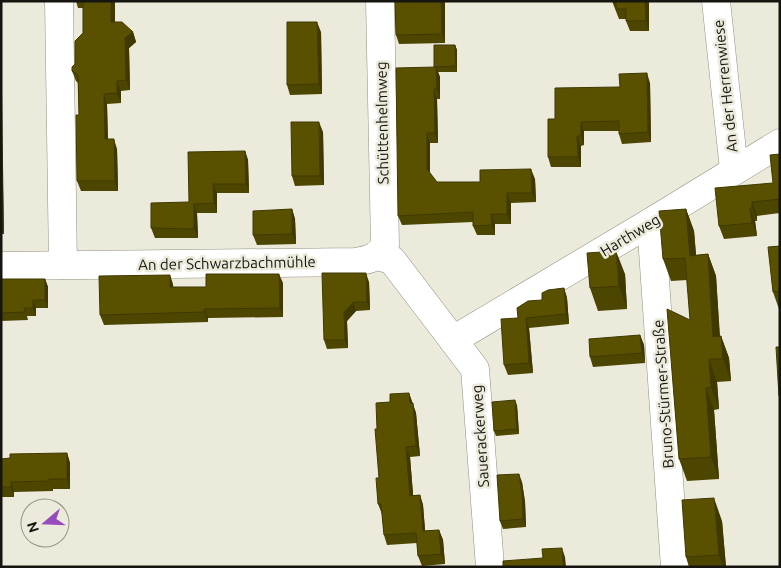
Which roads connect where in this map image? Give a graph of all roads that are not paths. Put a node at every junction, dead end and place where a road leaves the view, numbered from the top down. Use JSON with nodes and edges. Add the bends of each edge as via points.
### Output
{"nodes":[{"id":1,"x":59,"y":1,"type":"edge"},
{"id":2,"x":380,"y":1,"type":"edge"},
{"id":3,"x":716,"y":1,"type":"edge"},
{"id":4,"x":780,"y":143,"type":"edge"},
{"id":5,"x":734,"y":170,"type":"junction"},
{"id":6,"x":651,"y":222,"type":"junction"},
{"id":7,"x":381,"y":250,"type":"junction"},
{"id":8,"x":1,"y":266,"type":"edge"},
{"id":9,"x":63,"y":266,"type":"junction"},
{"id":10,"x":453,"y":340,"type":"junction"},
{"id":11,"x":490,"y":567,"type":"edge"},
{"id":12,"x":674,"y":567,"type":"edge"}],
"edges":[{"from":1,"to":9,"type":"street"},
{"from":2,"to":7,"type":"street","name":"Schüttenhelmweg"},
{"from":3,"to":5,"type":"street","name":"An der Herrenwiese"},
{"from":4,"to":5,"type":"street","name":"Harthweg"},
{"from":5,"to":6,"type":"street","name":"Harthweg"},
{"from":6,"to":10,"type":"street","name":"Harthweg"},
{"from":6,"to":12,"type":"street","name":"Bruno-Stürmer-Straße"},
{"from":7,"to":9,"type":"street","name":"An der Schwarzbachmühle","via":[[367,261],[355,262]]},
{"from":7,"to":10,"type":"street","name":"Sauerackerweg"},
{"from":8,"to":9,"type":"street","name":"An der Schwarzbachmühle"},
{"from":10,"to":11,"type":"street","name":"Sauerackerweg","via":[[475,369]]}]}
